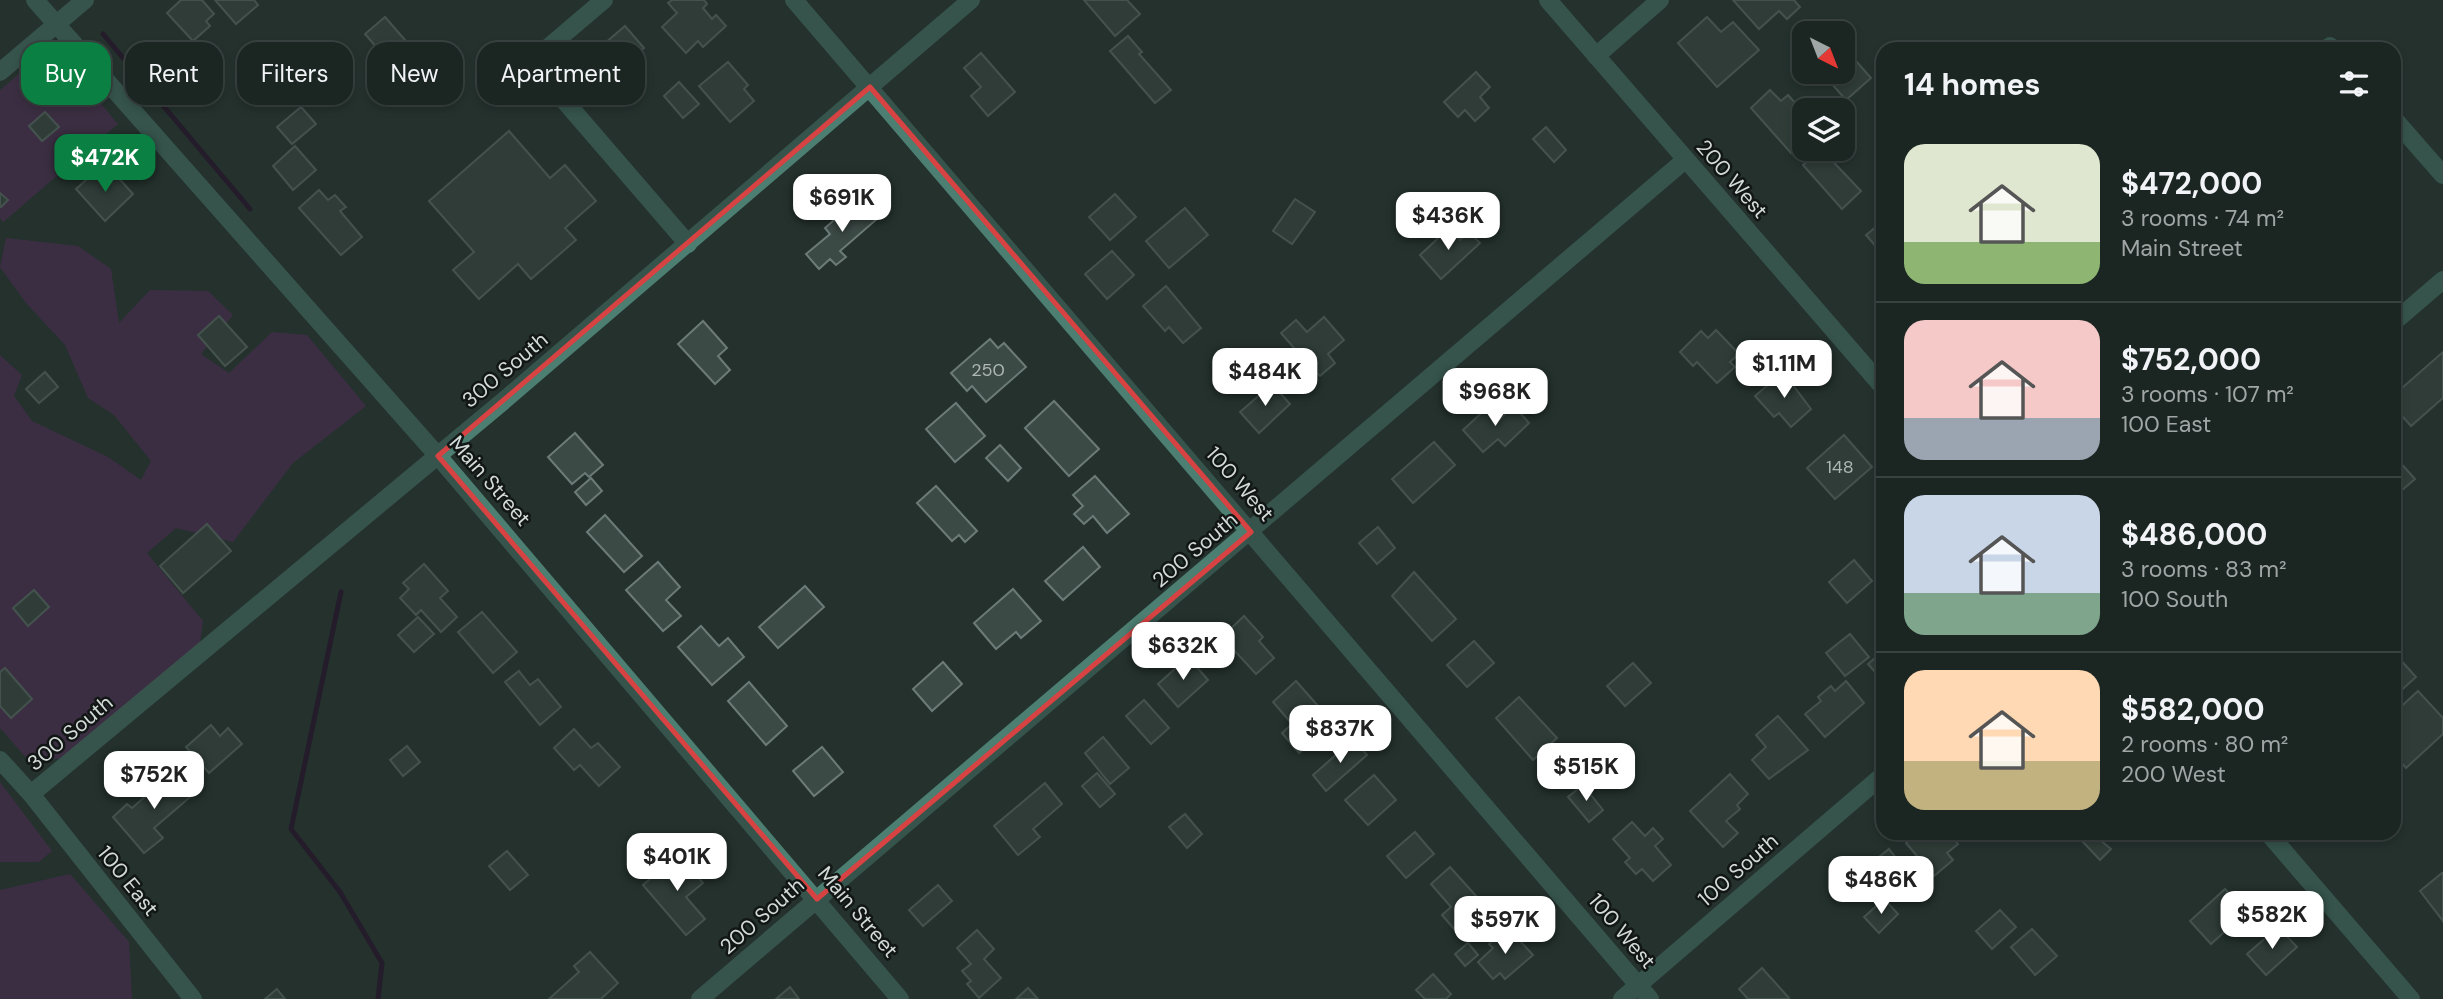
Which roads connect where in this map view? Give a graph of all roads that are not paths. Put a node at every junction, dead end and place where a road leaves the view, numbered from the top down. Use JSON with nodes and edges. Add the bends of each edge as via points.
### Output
{"nodes":[{"id":1,"x":35,"y":0,"type":"edge"},
{"id":2,"x":85,"y":0,"type":"edge"},
{"id":3,"x":604,"y":0,"type":"edge"},
{"id":4,"x":794,"y":0,"type":"edge"},
{"id":5,"x":971,"y":0,"type":"edge"},
{"id":6,"x":1548,"y":0,"type":"edge"},
{"id":7,"x":1660,"y":0,"type":"edge"},
{"id":8,"x":57,"y":24,"type":"junction"},
{"id":9,"x":1596,"y":56,"type":"junction"},
{"id":10,"x":0,"y":72,"type":"edge"},
{"id":11,"x":870,"y":87,"type":"junction"},
{"id":12,"x":2401,"y":127,"type":"edge"},
{"id":13,"x":1685,"y":160,"type":"junction"},
{"id":14,"x":2443,"y":175,"type":"edge"},
{"id":15,"x":688,"y":244,"type":"junction"},
{"id":16,"x":2443,"y":280,"type":"edge"},
{"id":17,"x":2401,"y":316,"type":"edge"},
{"id":18,"x":1876,"y":379,"type":"edge"},
{"id":19,"x":438,"y":456,"type":"junction"},
{"id":20,"x":1251,"y":532,"type":"junction"},
{"id":21,"x":0,"y":760,"type":"edge"},
{"id":22,"x":1876,"y":781,"type":"edge"},
{"id":23,"x":31,"y":794,"type":"junction"},
{"id":24,"x":2275,"y":840,"type":"edge"},
{"id":25,"x":817,"y":899,"type":"junction"},
{"id":26,"x":1644,"y":992,"type":"edge"},
{"id":27,"x":193,"y":999,"type":"edge"},
{"id":28,"x":700,"y":999,"type":"edge"},
{"id":29,"x":900,"y":999,"type":"edge"},
{"id":30,"x":1622,"y":999,"type":"edge"},
{"id":31,"x":2411,"y":999,"type":"edge"}],
"edges":[{"from":1,"to":8,"type":"street","name":"Main Street"},
{"from":2,"to":8,"type":"street"},
{"from":3,"to":15,"type":"street","via":[[531,62]]},
{"from":4,"to":11,"type":"street","name":"100 West"},
{"from":5,"to":11,"type":"street","name":"300 South"},
{"from":6,"to":9,"type":"street","name":"200 West"},
{"from":7,"to":9,"type":"street"},
{"from":8,"to":10,"type":"street"},
{"from":8,"to":19,"type":"street","name":"Main Street"},
{"from":9,"to":13,"type":"street","name":"200 West"},
{"from":11,"to":15,"type":"street","name":"300 South"},
{"from":11,"to":20,"type":"street","name":"100 West"},
{"from":12,"to":14,"type":"street"},
{"from":13,"to":18,"type":"street","name":"200 West"},
{"from":13,"to":20,"type":"street","name":"200 South"},
{"from":15,"to":19,"type":"street","name":"300 South"},
{"from":16,"to":17,"type":"street"},
{"from":19,"to":23,"type":"street","name":"300 South"},
{"from":19,"to":25,"type":"street","name":"Main Street"},
{"from":20,"to":25,"type":"street","name":"200 South"},
{"from":20,"to":26,"type":"street","name":"100 West"},
{"from":21,"to":23,"type":"street","name":"100 East"},
{"from":22,"to":26,"type":"street","name":"100 South"},
{"from":23,"to":27,"type":"street","name":"100 East"},
{"from":24,"to":31,"type":"street"},
{"from":25,"to":28,"type":"street","name":"200 South"},
{"from":25,"to":29,"type":"street","name":"Main Street"},
{"from":26,"to":30,"type":"street","name":"100 South"}]}
